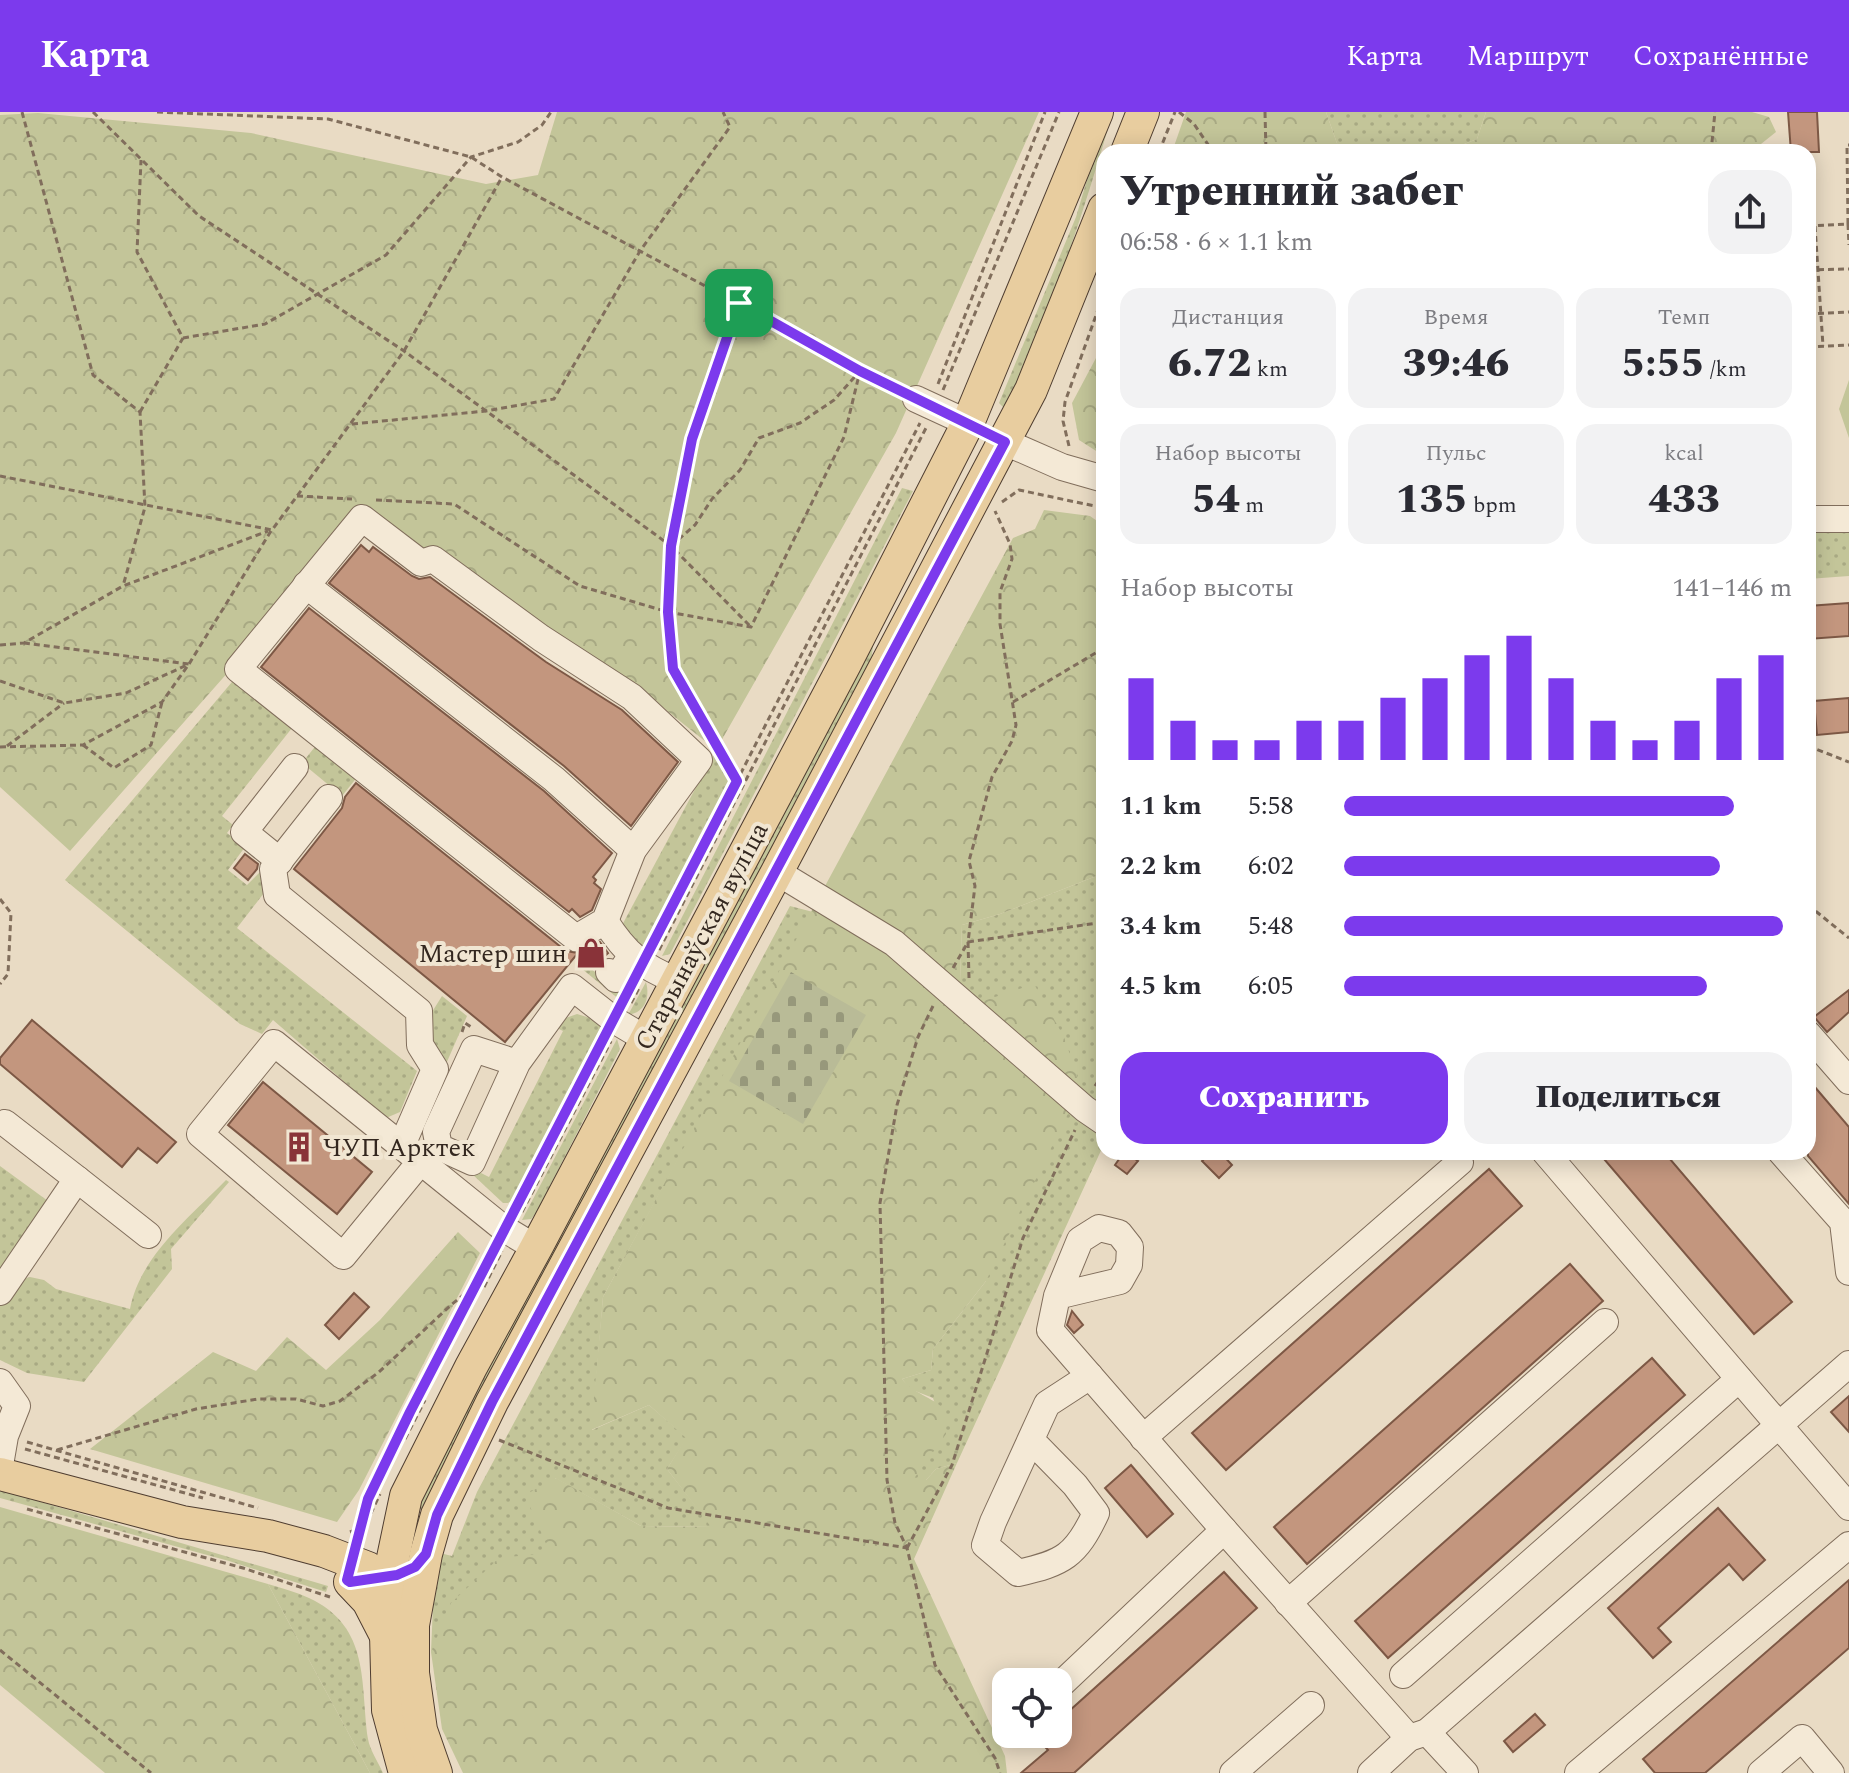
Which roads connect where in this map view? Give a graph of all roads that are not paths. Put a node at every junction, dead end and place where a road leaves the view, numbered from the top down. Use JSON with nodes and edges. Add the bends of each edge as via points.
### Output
{"nodes":[{"id":1,"x":1097,"y":112,"type":"edge"},
{"id":2,"x":1143,"y":112,"type":"edge"},
{"id":3,"x":1130,"y":144,"type":"edge"},
{"id":4,"x":1096,"y":229,"type":"edge"},
{"id":5,"x":922,"y":401,"type":"road end"},
{"id":6,"x":968,"y":423,"type":"junction"},
{"id":7,"x":1005,"y":442,"type":"junction"},
{"id":8,"x":1096,"y":477,"type":"edge"},
{"id":9,"x":1816,"y":519,"type":"edge"},
{"id":10,"x":1849,"y":519,"type":"edge"},
{"id":11,"x":306,"y":585,"type":"junction"},
{"id":12,"x":295,"y":767,"type":"dead end"},
{"id":13,"x":329,"y":798,"type":"dead end"},
{"id":14,"x":633,"y":850,"type":"junction"},
{"id":15,"x":280,"y":861,"type":"junction"},
{"id":16,"x":777,"y":872,"type":"junction"},
{"id":17,"x":605,"y":921,"type":"junction"},
{"id":18,"x":637,"y":960,"type":"junction"},
{"id":19,"x":609,"y":972,"type":"dead end"},
{"id":20,"x":677,"y":981,"type":"junction"},
{"id":21,"x":646,"y":1039,"type":"junction"},
{"id":22,"x":1816,"y":1043,"type":"edge"},
{"id":23,"x":517,"y":1063,"type":"dead end"},
{"id":24,"x":1849,"y":1081,"type":"edge"},
{"id":25,"x":1095,"y":1115,"type":"edge"},
{"id":26,"x":5,"y":1123,"type":"dead end"},
{"id":27,"x":411,"y":1153,"type":"junction"},
{"id":28,"x":1552,"y":1160,"type":"edge"},
{"id":29,"x":1788,"y":1160,"type":"edge"},
{"id":30,"x":1460,"y":1162,"type":"dead end"},
{"id":31,"x":77,"y":1179,"type":"junction"},
{"id":32,"x":148,"y":1235,"type":"dead end"},
{"id":33,"x":536,"y":1248,"type":"junction"},
{"id":34,"x":1849,"y":1272,"type":"edge"},
{"id":35,"x":0,"y":1292,"type":"edge"},
{"id":36,"x":1057,"y":1296,"type":"dead end"},
{"id":37,"x":1605,"y":1322,"type":"dead end"},
{"id":38,"x":1849,"y":1364,"type":"edge"},
{"id":39,"x":1090,"y":1376,"type":"junction"},
{"id":40,"x":1739,"y":1379,"type":"junction"},
{"id":41,"x":0,"y":1382,"type":"edge"},
{"id":42,"x":1778,"y":1426,"type":"junction"},
{"id":43,"x":1143,"y":1438,"type":"junction"},
{"id":44,"x":1031,"y":1440,"type":"junction"},
{"id":45,"x":1,"y":1461,"type":"edge"},
{"id":46,"x":406,"y":1496,"type":"junction"},
{"id":47,"x":1849,"y":1507,"type":"edge"},
{"id":48,"x":1224,"y":1530,"type":"junction"},
{"id":49,"x":1849,"y":1545,"type":"edge"},
{"id":50,"x":426,"y":1554,"type":"junction"},
{"id":51,"x":344,"y":1573,"type":"junction"},
{"id":52,"x":387,"y":1578,"type":"junction"},
{"id":53,"x":1288,"y":1603,"type":"junction"},
{"id":54,"x":399,"y":1630,"type":"junction"},
{"id":55,"x":1072,"y":1674,"type":"edge"},
{"id":56,"x":1403,"y":1675,"type":"dead end"},
{"id":57,"x":1311,"y":1705,"type":"dead end"},
{"id":58,"x":1418,"y":1735,"type":"junction"},
{"id":59,"x":405,"y":1773,"type":"edge"},
{"id":60,"x":436,"y":1773,"type":"edge"},
{"id":61,"x":1233,"y":1773,"type":"edge"},
{"id":62,"x":1371,"y":1773,"type":"edge"},
{"id":63,"x":1465,"y":1773,"type":"edge"},
{"id":64,"x":1578,"y":1773,"type":"edge"},
{"id":65,"x":1761,"y":1773,"type":"edge"},
{"id":66,"x":1831,"y":1773,"type":"edge"}],
"edges":[{"from":1,"to":6,"type":"main road","name":"Старынаўская вуліца"},
{"from":2,"to":3,"type":"main road"},
{"from":4,"to":7,"type":"main road","name":"Старынаўская вуліца"},
{"from":5,"to":6,"type":"street"},
{"from":6,"to":7,"type":"main road"},
{"from":6,"to":20,"type":"main road","name":"Старынаўская вуліца"},
{"from":7,"to":8,"type":"street"},
{"from":7,"to":16,"type":"main road","name":"Старынаўская вуліца"},
{"from":9,"to":10,"type":"street"},
{"from":11,"to":14,"type":"street","via":[[554,779]]},
{"from":11,"to":14,"type":"street","via":[[362,518],[421,563],[433,559],[632,697],[699,760]]},
{"from":11,"to":17,"type":"street","via":[[238,669],[576,938]]},
{"from":12,"to":15,"type":"street","via":[[244,832]]},
{"from":13,"to":15,"type":"street"},
{"from":14,"to":17,"type":"street"},
{"from":15,"to":27,"type":"street","via":[[273,869],[277,895],[419,1011],[420,1045],[435,1069]]},
{"from":16,"to":25,"type":"street","via":[[894,943]]},
{"from":16,"to":50,"type":"main road","name":"Старынаўская вуліца","via":[[467,1450],[437,1515]]},
{"from":17,"to":18,"type":"street"},
{"from":18,"to":19,"type":"street","via":[[616,979]]},
{"from":18,"to":20,"type":"street"},
{"from":20,"to":21,"type":"main road","name":"Старынаўская вуліца"},
{"from":21,"to":23,"type":"street","via":[[572,987]]},
{"from":21,"to":33,"type":"main road","name":"Старынаўская вуліца"},
{"from":22,"to":24,"type":"street"},
{"from":26,"to":31,"type":"street"},
{"from":27,"to":27,"type":"street","via":[[274,1043],[200,1134],[343,1256]]},
{"from":27,"to":33,"type":"street","via":[[503,1228]]},
{"from":28,"to":40,"type":"street"},
{"from":29,"to":34,"type":"street","via":[[1843,1222]]},
{"from":30,"to":43,"type":"street"},
{"from":31,"to":32,"type":"street"},
{"from":31,"to":35,"type":"street"},
{"from":33,"to":46,"type":"main road","name":"Старынаўская вуліца"},
{"from":36,"to":39,"type":"street","via":[[1050,1330]]},
{"from":37,"to":53,"type":"street"},
{"from":38,"to":42,"type":"street"},
{"from":39,"to":43,"type":"street"},
{"from":39,"to":44,"type":"street","via":[[1047,1404]]},
{"from":40,"to":42,"type":"street"},
{"from":40,"to":56,"type":"street"},
{"from":41,"to":45,"type":"street","via":[[17,1406]]},
{"from":42,"to":47,"type":"street"},
{"from":42,"to":58,"type":"street"},
{"from":43,"to":48,"type":"street"},
{"from":44,"to":44,"type":"street","via":[[985,1545],[1018,1573],[1054,1565],[1083,1541],[1096,1513]]},
{"from":45,"to":51,"type":"main road","via":[[182,1522],[233,1548]]},
{"from":46,"to":51,"type":"main road","via":[[372,1545]]},
{"from":46,"to":52,"type":"main road","name":"Старынаўская вуліца"},
{"from":48,"to":53,"type":"street"},
{"from":48,"to":55,"type":"street"},
{"from":49,"to":64,"type":"street"},
{"from":50,"to":52,"type":"main road","via":[[407,1572]]},
{"from":50,"to":54,"type":"main road","name":"Старынаўская вуліца"},
{"from":51,"to":52,"type":"main road"},
{"from":51,"to":54,"type":"main road"},
{"from":52,"to":54,"type":"main road","via":[[406,1599]]},
{"from":53,"to":58,"type":"street"},
{"from":54,"to":59,"type":"main road","name":"Старынаўская вуліца","via":[[388,1710]]},
{"from":54,"to":60,"type":"main road","name":"Старынаўская вуліца"},
{"from":57,"to":61,"type":"street"},
{"from":58,"to":62,"type":"street"},
{"from":58,"to":63,"type":"street"},
{"from":65,"to":66,"type":"street","via":[[1802,1738]]}]}
